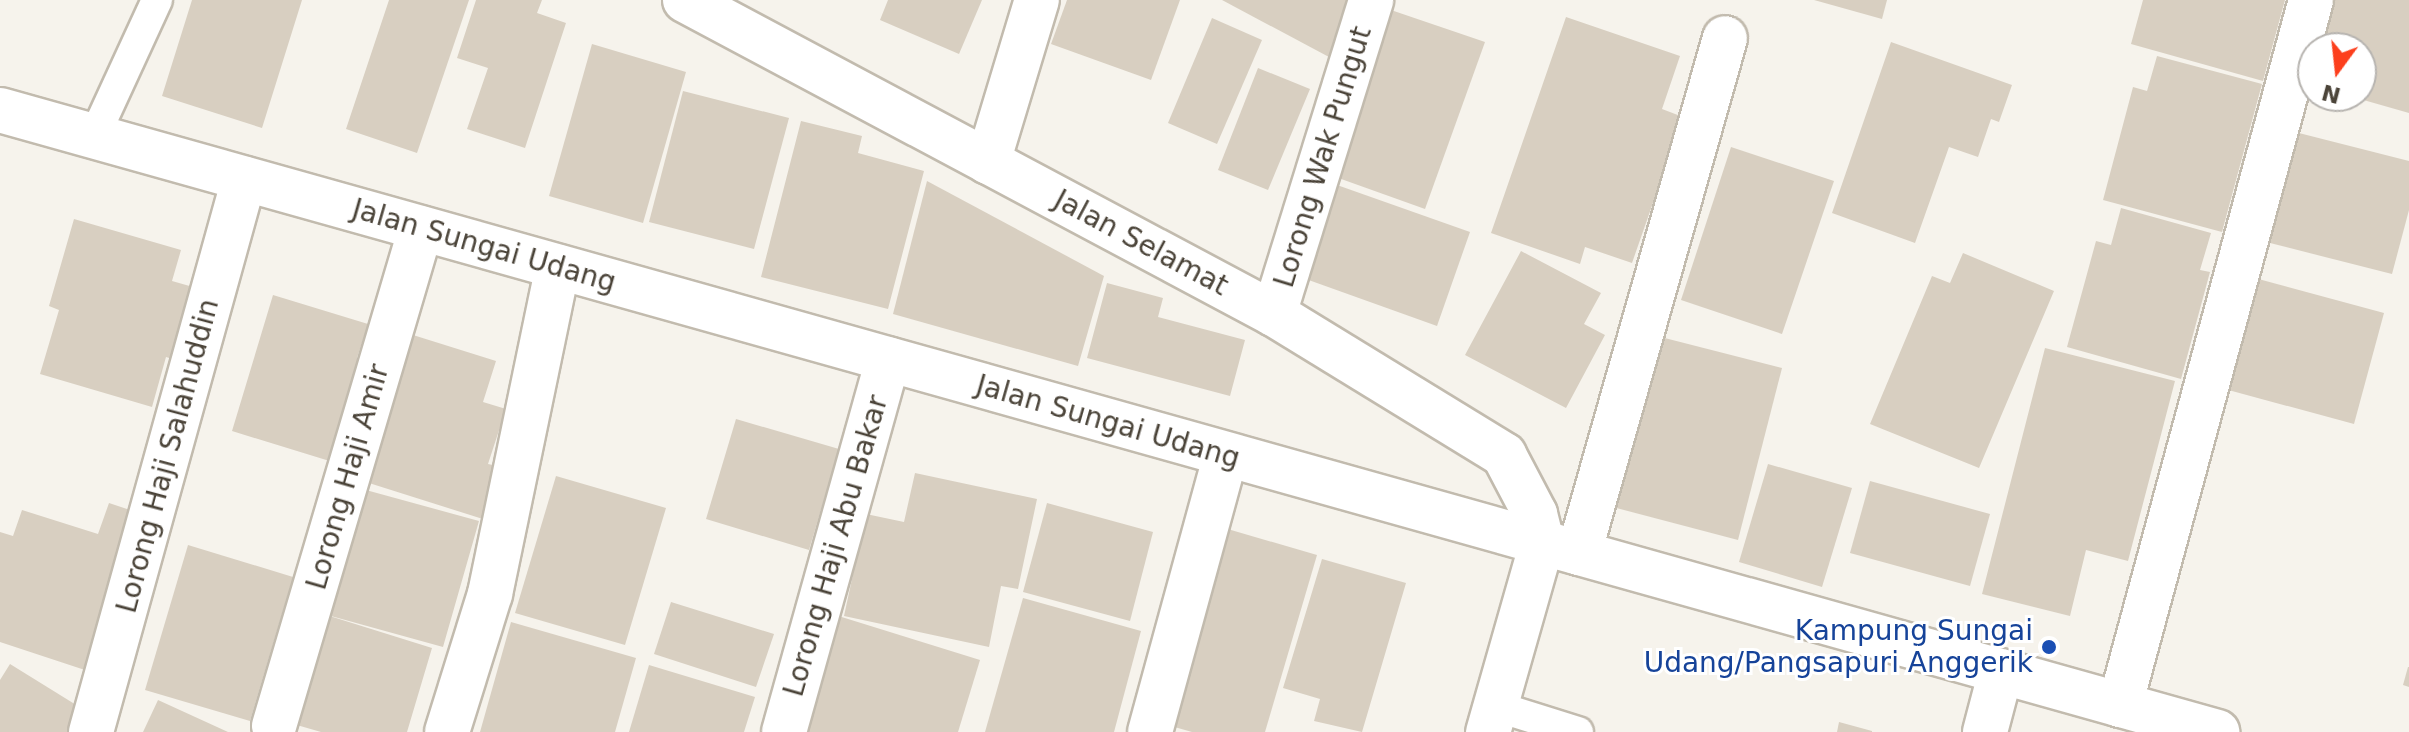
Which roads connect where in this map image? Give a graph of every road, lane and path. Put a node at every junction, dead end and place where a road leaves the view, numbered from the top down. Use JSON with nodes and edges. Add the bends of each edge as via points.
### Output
{"nodes":[{"id":1,"x":157,"y":0,"type":"edge"},
{"id":2,"x":685,"y":0,"type":"edge"},
{"id":3,"x":1037,"y":0,"type":"edge"},
{"id":4,"x":1371,"y":0,"type":"edge"},
{"id":5,"x":2311,"y":0,"type":"edge"},
{"id":6,"x":1725,"y":38,"type":"dead end"},
{"id":7,"x":0,"y":110,"type":"edge"},
{"id":8,"x":94,"y":137,"type":"junction"},
{"id":9,"x":988,"y":162,"type":"junction"},
{"id":10,"x":244,"y":179,"type":"junction"},
{"id":11,"x":421,"y":228,"type":"junction"},
{"id":12,"x":558,"y":267,"type":"junction"},
{"id":13,"x":1274,"y":314,"type":"junction"},
{"id":14,"x":888,"y":359,"type":"junction"},
{"id":15,"x":1226,"y":455,"type":"junction"},
{"id":16,"x":1560,"y":548,"type":"junction"},
{"id":17,"x":2001,"y":671,"type":"junction"},
{"id":18,"x":2120,"y":705,"type":"junction"},
{"id":19,"x":1491,"y":719,"type":"edge"},
{"id":20,"x":274,"y":726,"type":"dead end"},
{"id":21,"x":91,"y":732,"type":"edge"},
{"id":22,"x":447,"y":732,"type":"edge"},
{"id":23,"x":784,"y":732,"type":"edge"},
{"id":24,"x":1150,"y":732,"type":"edge"},
{"id":25,"x":1578,"y":732,"type":"edge"},
{"id":26,"x":1985,"y":732,"type":"edge"},
{"id":27,"x":2217,"y":732,"type":"edge"}],
"edges":[{"from":1,"to":8,"type":"lane"},
{"from":2,"to":9,"type":"street","name":"Jalan Selamat"},
{"from":3,"to":9,"type":"street"},
{"from":4,"to":13,"type":"street","name":"Lorong Wak Pungut"},
{"from":5,"to":18,"type":"street"},
{"from":6,"to":16,"type":"street"},
{"from":7,"to":8,"type":"street","name":"Jalan Sungai Udang"},
{"from":8,"to":10,"type":"street","name":"Jalan Sungai Udang"},
{"from":9,"to":13,"type":"street","name":"Jalan Selamat"},
{"from":10,"to":11,"type":"street","name":"Jalan Sungai Udang"},
{"from":10,"to":21,"type":"street","name":"Lorong Haji Salahuddin"},
{"from":11,"to":12,"type":"street","name":"Jalan Sungai Udang"},
{"from":11,"to":20,"type":"street","name":"Lorong Haji Amir"},
{"from":12,"to":14,"type":"street","name":"Jalan Sungai Udang"},
{"from":12,"to":22,"type":"street","via":[[490,594]]},
{"from":13,"to":16,"type":"street","name":"Jalan Selamat","via":[[1504,455]]},
{"from":14,"to":15,"type":"street","name":"Jalan Sungai Udang"},
{"from":14,"to":23,"type":"street","name":"Lorong Haji Abu Bakar"},
{"from":15,"to":16,"type":"street","name":"Jalan Sungai Udang"},
{"from":15,"to":24,"type":"street"},
{"from":16,"to":17,"type":"street","name":"Jalan Sungai Udang"},
{"from":16,"to":19,"type":"street"},
{"from":17,"to":18,"type":"street","name":"Jalan Sungai Udang"},
{"from":17,"to":26,"type":"street"},
{"from":18,"to":27,"type":"street","name":"Jalan Sungai Udang"},
{"from":19,"to":25,"type":"lane"}]}
